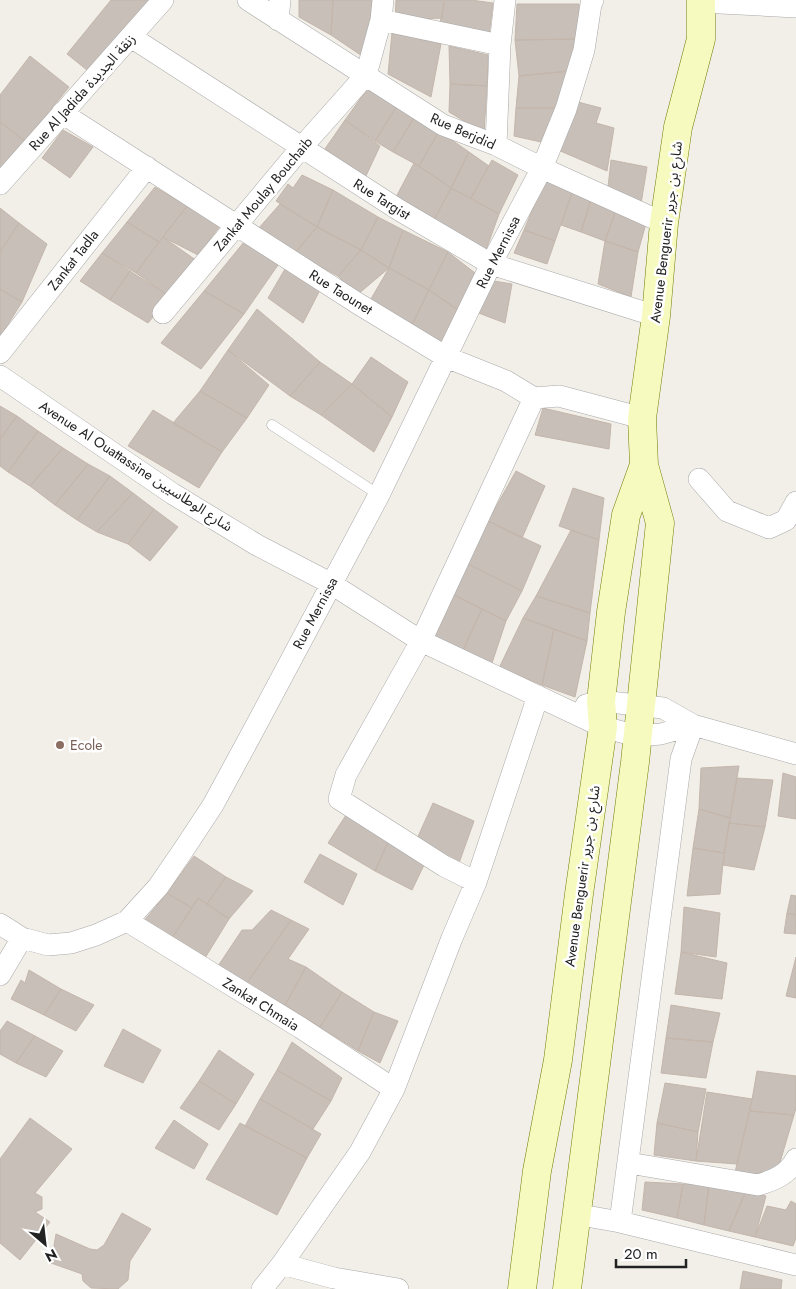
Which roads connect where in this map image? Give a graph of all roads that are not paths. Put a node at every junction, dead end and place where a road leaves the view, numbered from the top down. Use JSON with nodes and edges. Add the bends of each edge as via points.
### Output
{"nodes":[{"id":1,"x":164,"y":0,"type":"edge"},
{"id":2,"x":248,"y":0,"type":"edge"},
{"id":3,"x":505,"y":0,"type":"edge"},
{"id":4,"x":593,"y":0,"type":"edge"},
{"id":5,"x":698,"y":1,"type":"edge"},
{"id":6,"x":796,"y":7,"type":"edge"},
{"id":7,"x":279,"y":10,"type":"edge"},
{"id":8,"x":382,"y":10,"type":"edge"},
{"id":9,"x":131,"y":37,"type":"junction"},
{"id":10,"x":500,"y":45,"type":"junction"},
{"id":11,"x":366,"y":76,"type":"junction"},
{"id":12,"x":62,"y":113,"type":"junction"},
{"id":13,"x":496,"y":145,"type":"junction"},
{"id":14,"x":301,"y":148,"type":"junction"},
{"id":15,"x":147,"y":167,"type":"junction"},
{"id":16,"x":542,"y":168,"type":"junction"},
{"id":17,"x":0,"y":184,"type":"edge"},
{"id":18,"x":664,"y":223,"type":"junction"},
{"id":19,"x":237,"y":226,"type":"junction"},
{"id":20,"x":491,"y":264,"type":"junction"},
{"id":21,"x":163,"y":313,"type":"dead end"},
{"id":22,"x":656,"y":316,"type":"junction"},
{"id":23,"x":0,"y":353,"type":"edge"},
{"id":24,"x":446,"y":357,"type":"junction"},
{"id":25,"x":0,"y":376,"type":"edge"},
{"id":26,"x":534,"y":398,"type":"junction"},
{"id":27,"x":642,"y":418,"type":"junction"},
{"id":28,"x":272,"y":425,"type":"dead end"},
{"id":29,"x":644,"y":466,"type":"junction"},
{"id":30,"x":699,"y":479,"type":"dead end"},
{"id":31,"x":379,"y":494,"type":"junction"},
{"id":32,"x":796,"y":502,"type":"edge"},
{"id":33,"x":330,"y":584,"type":"junction"},
{"id":34,"x":421,"y":641,"type":"junction"},
{"id":35,"x":538,"y":696,"type":"junction"},
{"id":36,"x":642,"y":705,"type":"junction"},
{"id":37,"x":602,"y":714,"type":"junction"},
{"id":38,"x":693,"y":726,"type":"junction"},
{"id":39,"x":637,"y":736,"type":"junction"},
{"id":40,"x":796,"y":754,"type":"edge"},
{"id":41,"x":476,"y":882,"type":"junction"},
{"id":42,"x":127,"y":921,"type":"junction"},
{"id":43,"x":0,"y":924,"type":"edge"},
{"id":44,"x":22,"y":938,"type":"junction"},
{"id":45,"x":0,"y":975,"type":"edge"},
{"id":46,"x":394,"y":1089,"type":"junction"},
{"id":47,"x":796,"y":1159,"type":"edge"},
{"id":48,"x":629,"y":1163,"type":"junction"},
{"id":49,"x":575,"y":1214,"type":"junction"},
{"id":50,"x":620,"y":1222,"type":"junction"},
{"id":51,"x":282,"y":1264,"type":"junction"},
{"id":52,"x":796,"y":1265,"type":"edge"},
{"id":53,"x":262,"y":1289,"type":"edge"},
{"id":54,"x":398,"y":1289,"type":"edge"},
{"id":55,"x":522,"y":1289,"type":"edge"},
{"id":56,"x":567,"y":1289,"type":"edge"}],
"edges":[{"from":1,"to":9,"type":"street","name":"Rue Al Jadida زنقة الجديدة"},
{"from":2,"to":7,"type":"street","name":"Rue Berjdid"},
{"from":3,"to":10,"type":"street"},
{"from":4,"to":16,"type":"street","name":"Rue Mernissa","via":[[584,50],[566,109]]},
{"from":5,"to":6,"type":"street"},
{"from":5,"to":18,"type":"main road","name":"Avenue Benguerir شارع بن جرير","via":[[701,38],[678,127]]},
{"from":7,"to":11,"type":"street","name":"Rue Berjdid"},
{"from":8,"to":10,"type":"street"},
{"from":8,"to":11,"type":"street"},
{"from":9,"to":12,"type":"street","name":"Rue Al Jadida زنقة الجديدة"},
{"from":9,"to":14,"type":"street","name":"Rue Targist"},
{"from":10,"to":13,"type":"street"},
{"from":11,"to":13,"type":"street","name":"Rue Berjdid","via":[[443,124]]},
{"from":11,"to":14,"type":"street","name":"Zankat Moulay Bouchaib"},
{"from":12,"to":15,"type":"street","name":"Rue Taounet"},
{"from":12,"to":17,"type":"street","name":"Rue Al Jadida زنقة الجديدة"},
{"from":13,"to":16,"type":"street","name":"Rue Berjdid"},
{"from":14,"to":19,"type":"street","name":"Zankat Moulay Bouchaib"},
{"from":14,"to":20,"type":"street","name":"Rue Targist"},
{"from":15,"to":19,"type":"street","name":"Rue Taounet"},
{"from":15,"to":23,"type":"street","name":"Zankat Tadla"},
{"from":16,"to":18,"type":"street","name":"Rue Berjdid"},
{"from":16,"to":20,"type":"street","name":"Rue Mernissa"},
{"from":18,"to":22,"type":"main road","name":"Avenue Benguerir شارع بن جرير"},
{"from":19,"to":21,"type":"street","name":"Zankat Moulay Bouchaib"},
{"from":19,"to":24,"type":"street","name":"Rue Taounet"},
{"from":20,"to":22,"type":"street","name":"Rue Targist"},
{"from":20,"to":24,"type":"street","name":"Rue Mernissa"},
{"from":22,"to":27,"type":"main road","name":"Avenue Benguerir شارع بن جرير"},
{"from":24,"to":26,"type":"street","name":"Rue Taounet","via":[[506,381]]},
{"from":24,"to":31,"type":"street","name":"Rue Mernissa"},
{"from":25,"to":33,"type":"street","name":"Avenue Al Ouattassine شارع الوطاسيين","via":[[173,494]]},
{"from":26,"to":27,"type":"street","via":[[559,396]]},
{"from":26,"to":34,"type":"street"},
{"from":27,"to":29,"type":"main road","name":"Avenue Benguerir شارع بن جرير"},
{"from":28,"to":31,"type":"lane"},
{"from":29,"to":36,"type":"main road","name":"Avenue Benguerir شارع بن جرير","via":[[660,524]]},
{"from":29,"to":37,"type":"main road","name":"Avenue Benguerir شارع بن جرير","via":[[626,515],[611,612]]},
{"from":30,"to":32,"type":"street","via":[[727,511],[769,528],[786,520]]},
{"from":31,"to":33,"type":"street","name":"Rue Mernissa"},
{"from":33,"to":34,"type":"street","name":"Avenue Al Ouattassine شارع الوطاسيين"},
{"from":33,"to":42,"type":"street","name":"Rue Mernissa","via":[[213,805],[158,887]]},
{"from":34,"to":35,"type":"street","name":"Avenue Al Ouattassine شارع الوطاسيين"},
{"from":34,"to":41,"type":"street","via":[[346,775],[339,799],[444,866]]},
{"from":35,"to":37,"type":"street","name":"Avenue Al Ouattassine شارع الوطاسيين","via":[[564,710]]},
{"from":35,"to":41,"type":"street"},
{"from":36,"to":37,"type":"street","name":"Avenue Al Ouattassine شارع الوطاسيين"},
{"from":36,"to":38,"type":"street","name":"Avenue Al Ouattassine شارع الوطاسيين","via":[[663,708]]},
{"from":36,"to":39,"type":"main road","name":"Avenue Benguerir شارع بن جرير"},
{"from":37,"to":39,"type":"street","name":"Avenue Al Ouattassine شارع الوطاسيين"},
{"from":37,"to":55,"type":"main road","name":"Avenue Benguerir شارع بن جرير","via":[[558,1060],[537,1171]]},
{"from":38,"to":39,"type":"street","name":"Avenue Al Ouattassine شارع الوطاسيين"},
{"from":38,"to":40,"type":"street","name":"Avenue Al Ouattassine شارع الوطاسيين"},
{"from":38,"to":48,"type":"street","via":[[681,758]]},
{"from":39,"to":49,"type":"main road","name":"Avenue Benguerir شارع بن جرير"},
{"from":41,"to":46,"type":"street"},
{"from":42,"to":44,"type":"street","name":"Rue Mernissa","via":[[70,943],[48,945]]},
{"from":42,"to":46,"type":"street","name":"Zankat Chmaia"},
{"from":43,"to":44,"type":"street","name":"Rue Mernissa"},
{"from":44,"to":45,"type":"street"},
{"from":46,"to":51,"type":"street","via":[[360,1152]]},
{"from":47,"to":48,"type":"street","via":[[784,1175],[758,1185]]},
{"from":48,"to":50,"type":"street"},
{"from":49,"to":50,"type":"street"},
{"from":49,"to":56,"type":"main road","name":"Avenue Benguerir شارع بن جرير"},
{"from":50,"to":52,"type":"street"},
{"from":51,"to":53,"type":"street"},
{"from":51,"to":54,"type":"street","via":[[334,1278]]}]}
